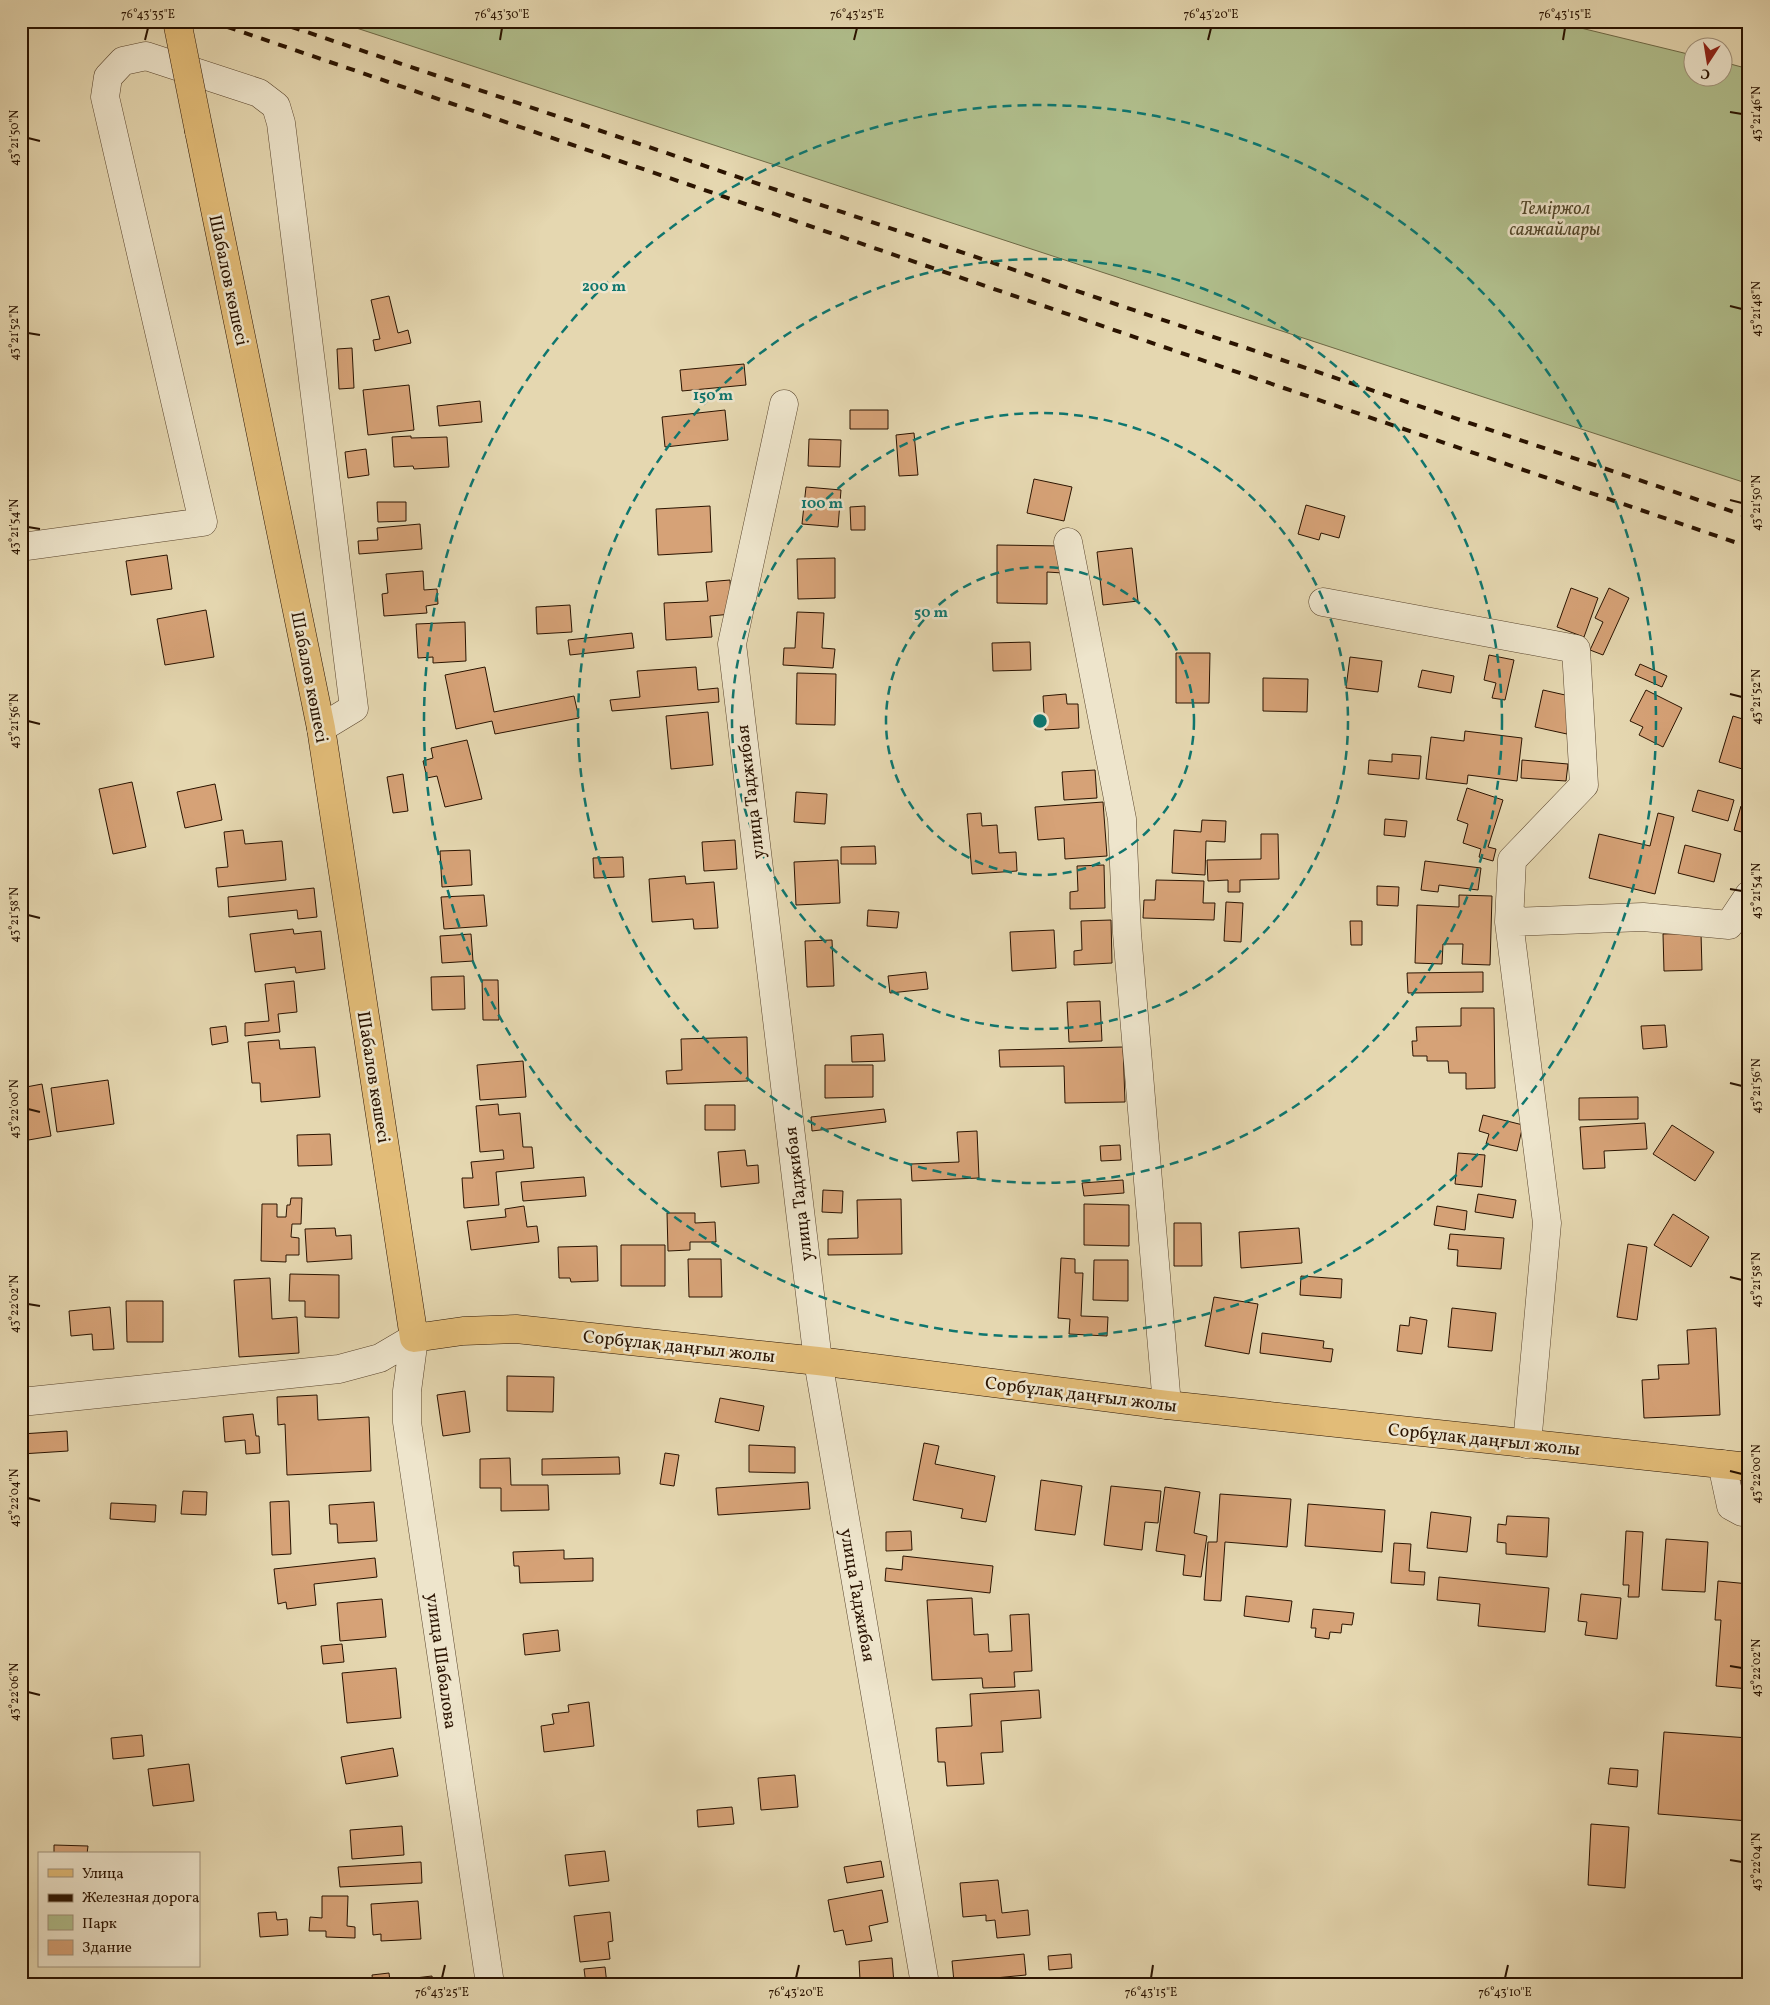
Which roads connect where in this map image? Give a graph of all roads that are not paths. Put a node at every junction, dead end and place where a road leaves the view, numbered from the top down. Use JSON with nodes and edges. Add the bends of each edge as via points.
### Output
{"nodes":[{"id":1,"x":177,"y":21,"type":"edge"},
{"id":2,"x":784,"y":404,"type":"dead end"},
{"id":3,"x":1068,"y":542,"type":"dead end"},
{"id":4,"x":21,"y":547,"type":"edge"},
{"id":5,"x":1324,"y":602,"type":"dead end"},
{"id":6,"x":321,"y":728,"type":"junction"},
{"id":7,"x":1749,"y":895,"type":"edge"},
{"id":8,"x":1509,"y":922,"type":"junction"},
{"id":9,"x":414,"y":1338,"type":"junction"},
{"id":10,"x":818,"y":1361,"type":"junction"},
{"id":11,"x":21,"y":1402,"type":"edge"},
{"id":12,"x":1167,"y":1405,"type":"junction"},
{"id":13,"x":1527,"y":1444,"type":"junction"},
{"id":14,"x":1722,"y":1464,"type":"junction"},
{"id":15,"x":1749,"y":1467,"type":"edge"},
{"id":16,"x":1749,"y":1513,"type":"edge"},
{"id":17,"x":490,"y":1984,"type":"edge"},
{"id":18,"x":925,"y":1984,"type":"edge"}],
"edges":[{"from":1,"to":6,"type":"main road","name":"Шабалов көшесі","bridge":true},
{"from":2,"to":10,"type":"street","name":"улица Таджибая","via":[[732,644]]},
{"from":3,"to":12,"type":"street","via":[[1122,819],[1127,932]]},
{"from":4,"to":6,"type":"street","via":[[203,522],[105,96],[108,77],[123,61],[146,56],[259,93],[276,106],[281,123],[354,708]]},
{"from":5,"to":8,"type":"street","via":[[1576,648],[1584,785],[1512,860]]},
{"from":6,"to":9,"type":"main road","name":"Шабалов көшесі"},
{"from":7,"to":8,"type":"street","via":[[1729,926],[1644,917]]},
{"from":8,"to":13,"type":"street","via":[[1547,1222]]},
{"from":9,"to":10,"type":"main road","name":"Сорбұлақ даңғыл жолы","via":[[464,1331],[516,1329]]},
{"from":9,"to":11,"type":"street","via":[[380,1358],[339,1369]]},
{"from":9,"to":17,"type":"street","name":"улица Шабалова","via":[[407,1391],[407,1422]]},
{"from":10,"to":12,"type":"main road","name":"Сорбұлақ даңғыл жолы"},
{"from":10,"to":18,"type":"street","name":"улица Таджибая"},
{"from":12,"to":13,"type":"main road","name":"Сорбұлақ даңғыл жолы"},
{"from":13,"to":14,"type":"main road","name":"Сорбұлақ даңғыл жолы"},
{"from":14,"to":15,"type":"main road","name":"Сорбұлақ даңғыл жолы"},
{"from":14,"to":16,"type":"street","via":[[1731,1506]]}]}
